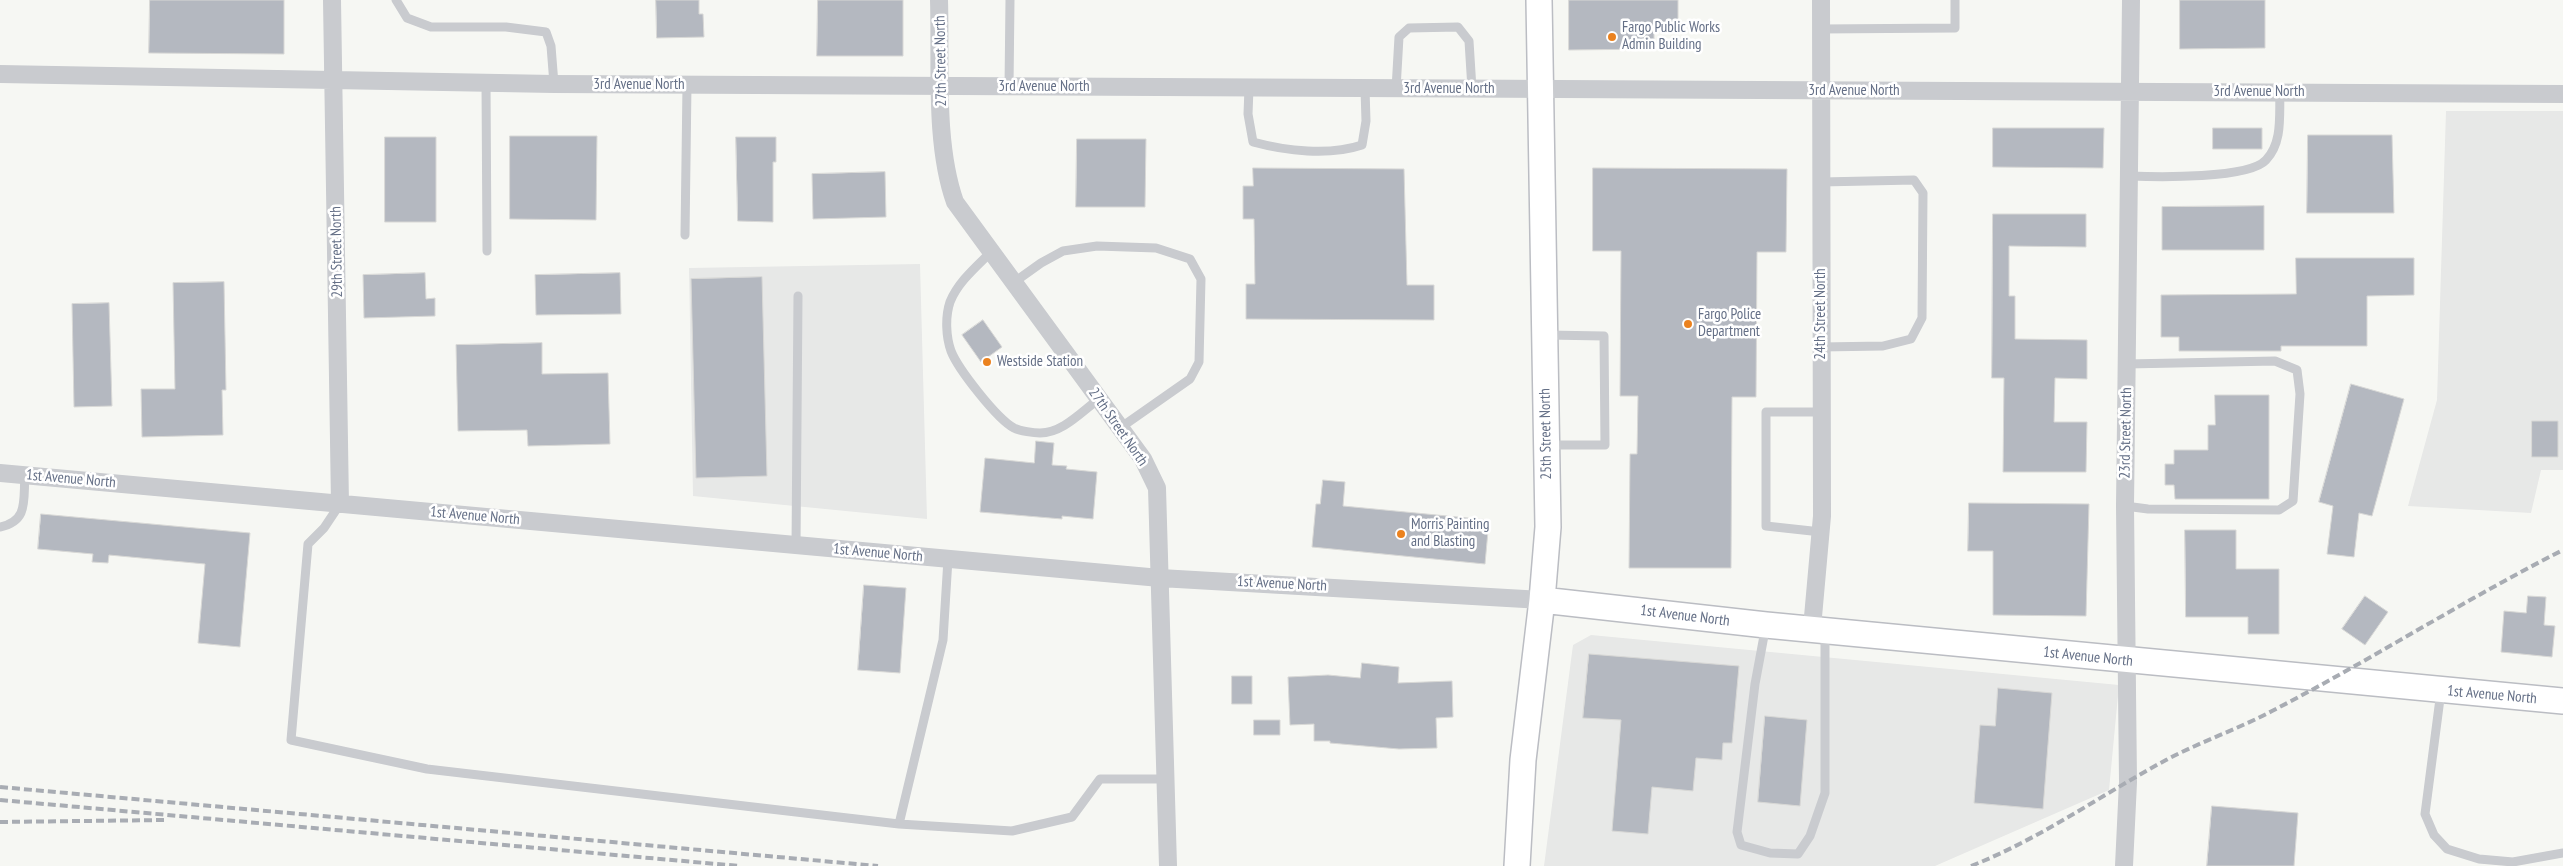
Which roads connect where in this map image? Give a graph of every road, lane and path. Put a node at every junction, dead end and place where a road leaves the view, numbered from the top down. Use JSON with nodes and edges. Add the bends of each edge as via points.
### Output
{"nodes":[{"id":1,"x":332,"y":0,"type":"edge"},
{"id":2,"x":396,"y":0,"type":"edge"},
{"id":3,"x":939,"y":0,"type":"edge"},
{"id":4,"x":1010,"y":0,"type":"edge"},
{"id":5,"x":1539,"y":0,"type":"edge"},
{"id":6,"x":1821,"y":0,"type":"edge"},
{"id":7,"x":1955,"y":0,"type":"edge"},
{"id":8,"x":2131,"y":0,"type":"edge"},
{"id":9,"x":1821,"y":29,"type":"junction"},
{"id":10,"x":0,"y":74,"type":"edge"},
{"id":11,"x":335,"y":81,"type":"junction"},
{"id":12,"x":486,"y":83,"type":"junction"},
{"id":13,"x":554,"y":84,"type":"junction"},
{"id":14,"x":687,"y":85,"type":"junction"},
{"id":15,"x":941,"y":86,"type":"junction"},
{"id":16,"x":1009,"y":87,"type":"junction"},
{"id":17,"x":1249,"y":88,"type":"junction"},
{"id":18,"x":1365,"y":89,"type":"junction"},
{"id":19,"x":1396,"y":89,"type":"junction"},
{"id":20,"x":1472,"y":89,"type":"junction"},
{"id":21,"x":1541,"y":90,"type":"junction"},
{"id":22,"x":1821,"y":91,"type":"junction"},
{"id":23,"x":2131,"y":92,"type":"junction"},
{"id":24,"x":2280,"y":92,"type":"junction"},
{"id":25,"x":2563,"y":94,"type":"edge"},
{"id":26,"x":2130,"y":176,"type":"junction"},
{"id":27,"x":1821,"y":182,"type":"junction"},
{"id":28,"x":686,"y":235,"type":"dead end"},
{"id":29,"x":487,"y":251,"type":"dead end"},
{"id":30,"x":991,"y":252,"type":"junction"},
{"id":31,"x":1013,"y":282,"type":"junction"},
{"id":32,"x":798,"y":296,"type":"dead end"},
{"id":33,"x":1544,"y":335,"type":"junction"},
{"id":34,"x":1821,"y":347,"type":"junction"},
{"id":35,"x":2127,"y":364,"type":"junction"},
{"id":36,"x":1099,"y":399,"type":"junction"},
{"id":37,"x":1822,"y":412,"type":"junction"},
{"id":38,"x":1120,"y":428,"type":"junction"},
{"id":39,"x":1546,"y":445,"type":"junction"},
{"id":40,"x":0,"y":473,"type":"edge"},
{"id":41,"x":25,"y":475,"type":"junction"},
{"id":42,"x":340,"y":504,"type":"junction"},
{"id":43,"x":2125,"y":506,"type":"junction"},
{"id":44,"x":0,"y":527,"type":"edge"},
{"id":45,"x":1821,"y":532,"type":"junction"},
{"id":46,"x":796,"y":546,"type":"junction"},
{"id":47,"x":948,"y":559,"type":"junction"},
{"id":48,"x":1160,"y":578,"type":"junction"},
{"id":49,"x":1542,"y":600,"type":"junction"},
{"id":50,"x":1766,"y":625,"type":"junction"},
{"id":51,"x":1818,"y":629,"type":"junction"},
{"id":52,"x":2125,"y":660,"type":"junction"},
{"id":53,"x":2441,"y":691,"type":"junction"},
{"id":54,"x":2563,"y":701,"type":"edge"},
{"id":55,"x":1167,"y":779,"type":"junction"},
{"id":56,"x":899,"y":824,"type":"junction"},
{"id":57,"x":2563,"y":853,"type":"edge"},
{"id":58,"x":1168,"y":866,"type":"edge"},
{"id":59,"x":1517,"y":866,"type":"edge"},
{"id":60,"x":2124,"y":866,"type":"edge"}],
"edges":[{"from":1,"to":11,"type":"street","name":"29th Street North"},
{"from":2,"to":13,"type":"lane","via":[[407,18],[431,27],[506,27],[546,32],[551,46]]},
{"from":3,"to":15,"type":"street","name":"27th Street North"},
{"from":4,"to":16,"type":"lane"},
{"from":5,"to":21,"type":"street","name":"25th Street North"},
{"from":6,"to":9,"type":"street","name":"24th Street North"},
{"from":7,"to":9,"type":"lane","via":[[1955,28]]},
{"from":8,"to":23,"type":"street","name":"23rd Street North"},
{"from":9,"to":22,"type":"street","name":"24th Street North"},
{"from":10,"to":11,"type":"street","name":"3rd Avenue North"},
{"from":11,"to":12,"type":"street","name":"3rd Avenue North"},
{"from":11,"to":42,"type":"street","name":"29th Street North"},
{"from":12,"to":13,"type":"street","name":"3rd Avenue North"},
{"from":12,"to":29,"type":"lane"},
{"from":13,"to":14,"type":"street","name":"3rd Avenue North"},
{"from":14,"to":15,"type":"street","name":"3rd Avenue North"},
{"from":14,"to":28,"type":"lane"},
{"from":15,"to":16,"type":"street","name":"3rd Avenue North"},
{"from":15,"to":30,"type":"street","name":"27th Street North","via":[[946,177],[955,202]]},
{"from":16,"to":17,"type":"street","name":"3rd Avenue North"},
{"from":17,"to":18,"type":"street","name":"3rd Avenue North"},
{"from":17,"to":18,"type":"lane","via":[[1248,114],[1253,142],[1277,149],[1346,150],[1362,145],[1366,121]]},
{"from":18,"to":19,"type":"street","name":"3rd Avenue North"},
{"from":19,"to":20,"type":"street","name":"3rd Avenue North"},
{"from":19,"to":20,"type":"lane","via":[[1399,37],[1409,28],[1458,27],[1469,41]]},
{"from":20,"to":21,"type":"street","name":"3rd Avenue North"},
{"from":21,"to":22,"type":"street","name":"3rd Avenue North"},
{"from":21,"to":33,"type":"street","name":"25th Street North"},
{"from":22,"to":23,"type":"street","name":"3rd Avenue North"},
{"from":22,"to":27,"type":"street","name":"24th Street North"},
{"from":23,"to":24,"type":"street","name":"3rd Avenue North"},
{"from":23,"to":26,"type":"street","name":"23rd Street North"},
{"from":24,"to":25,"type":"street","name":"3rd Avenue North"},
{"from":24,"to":26,"type":"lane","via":[[2279,134],[2266,160],[2244,171],[2165,178]]},
{"from":26,"to":35,"type":"street","name":"23rd Street North"},
{"from":27,"to":34,"type":"street","name":"24th Street North"},
{"from":27,"to":34,"type":"lane","via":[[1914,180],[1923,193],[1922,318],[1912,339],[1883,346]]},
{"from":30,"to":31,"type":"street","name":"27th Street North"},
{"from":30,"to":36,"type":"lane","via":[[959,285],[950,303],[946,323],[952,352],[974,385],[992,409],[1014,428],[1041,434],[1064,426]]},
{"from":31,"to":36,"type":"street","name":"27th Street North"},
{"from":31,"to":38,"type":"lane","via":[[1063,251],[1098,246],[1156,248],[1190,259],[1201,279],[1199,362],[1190,380]]},
{"from":32,"to":46,"type":"lane"},
{"from":33,"to":39,"type":"street","name":"25th Street North"},
{"from":33,"to":39,"type":"lane","via":[[1604,336],[1605,446]]},
{"from":34,"to":37,"type":"street","name":"24th Street North"},
{"from":35,"to":43,"type":"street","name":"23rd Street North"},
{"from":35,"to":43,"type":"lane","via":[[2275,361],[2296,370],[2300,394],[2293,501],[2279,510]]},
{"from":36,"to":38,"type":"street","name":"27th Street North"},
{"from":37,"to":45,"type":"street","name":"24th Street North"},
{"from":37,"to":45,"type":"lane","via":[[1766,412],[1766,526]]},
{"from":38,"to":48,"type":"street","name":"27th Street North","via":[[1143,459],[1157,488]]},
{"from":39,"to":49,"type":"street","name":"25th Street North","via":[[1548,527]]},
{"from":40,"to":41,"type":"street","name":"1st Avenue North"},
{"from":41,"to":42,"type":"street","name":"1st Avenue North"},
{"from":41,"to":44,"type":"lane","via":[[21,515],[14,524]]},
{"from":42,"to":46,"type":"street","name":"1st Avenue North"},
{"from":42,"to":56,"type":"lane","via":[[308,544],[291,740],[428,769]]},
{"from":43,"to":52,"type":"street","name":"23rd Street North"},
{"from":45,"to":51,"type":"street","name":"24th Street North"},
{"from":46,"to":47,"type":"street","name":"1st Avenue North"},
{"from":47,"to":48,"type":"street","name":"1st Avenue North"},
{"from":47,"to":56,"type":"lane","via":[[943,640]]},
{"from":48,"to":49,"type":"street","name":"1st Avenue North"},
{"from":48,"to":55,"type":"street","name":"27th Street North"},
{"from":49,"to":50,"type":"street","name":"1st Avenue North"},
{"from":49,"to":59,"type":"street","name":"25th Street North","via":[[1522,760]]},
{"from":50,"to":51,"type":"street","name":"1st Avenue North"},
{"from":50,"to":51,"type":"lane","via":[[1755,684],[1737,832],[1741,845],[1770,853],[1798,854],[1810,836],[1824,793]]},
{"from":51,"to":52,"type":"street","name":"1st Avenue North"},
{"from":52,"to":53,"type":"street","name":"1st Avenue North"},
{"from":52,"to":60,"type":"street","name":"23rd Street North","via":[[2128,782]]},
{"from":53,"to":54,"type":"street","name":"1st Avenue North"},
{"from":53,"to":57,"type":"lane","via":[[2425,814],[2434,835],[2447,849],[2478,859],[2513,862]]},
{"from":55,"to":56,"type":"lane","via":[[1100,779],[1072,816],[1012,831]]},
{"from":55,"to":58,"type":"street","name":"27th Street North"}]}
